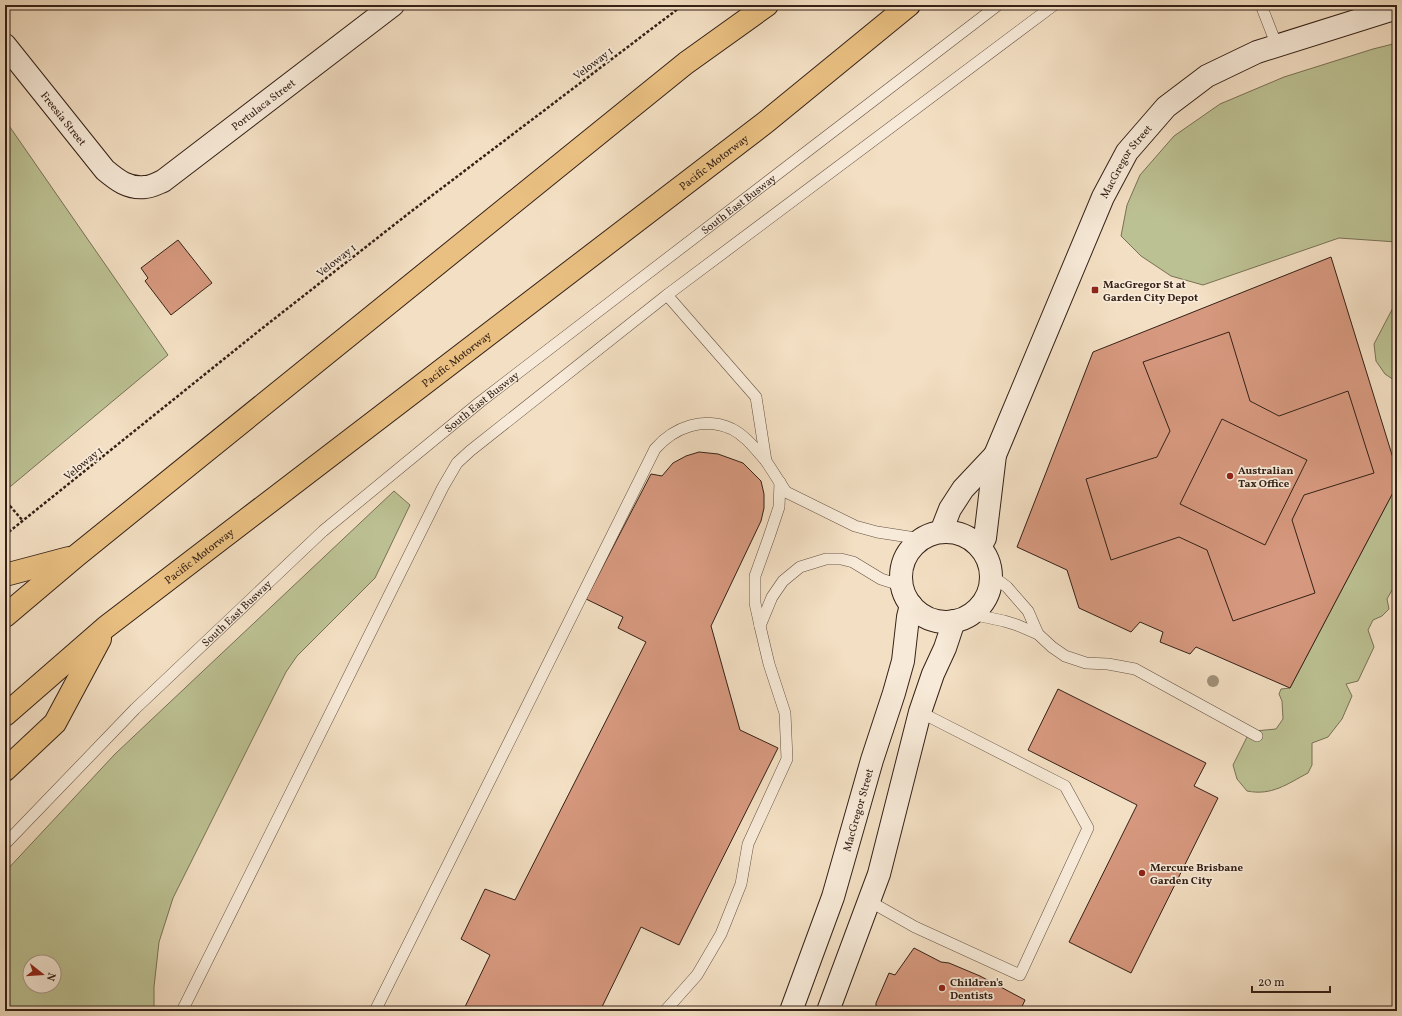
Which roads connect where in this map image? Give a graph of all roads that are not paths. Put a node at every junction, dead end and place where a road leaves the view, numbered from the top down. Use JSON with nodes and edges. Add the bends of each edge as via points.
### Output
{"nodes":[{"id":1,"x":393,"y":5,"type":"edge"},
{"id":2,"x":767,"y":5,"type":"edge"},
{"id":3,"x":909,"y":5,"type":"edge"},
{"id":4,"x":998,"y":5,"type":"edge"},
{"id":5,"x":1054,"y":5,"type":"edge"},
{"id":6,"x":1261,"y":5,"type":"edge"},
{"id":7,"x":1397,"y":8,"type":"edge"},
{"id":8,"x":5,"y":45,"type":"edge"},
{"id":9,"x":1277,"y":46,"type":"junction"},
{"id":10,"x":128,"y":186,"type":"joint"},
{"id":11,"x":667,"y":295,"type":"junction"},
{"id":12,"x":995,"y":455,"type":"junction"},
{"id":13,"x":766,"y":461,"type":"junction"},
{"id":14,"x":780,"y":482,"type":"junction"},
{"id":15,"x":932,"y":535,"type":"junction"},
{"id":16,"x":980,"y":547,"type":"junction"},
{"id":17,"x":76,"y":556,"type":"junction"},
{"id":18,"x":5,"y":575,"type":"edge"},
{"id":19,"x":991,"y":575,"type":"junction"},
{"id":20,"x":907,"y":596,"type":"junction"},
{"id":21,"x":5,"y":616,"type":"edge"},
{"id":22,"x":963,"y":618,"type":"junction"},
{"id":23,"x":760,"y":626,"type":"junction"},
{"id":24,"x":106,"y":627,"type":"junction"},
{"id":25,"x":1038,"y":634,"type":"junction"},
{"id":26,"x":920,"y":712,"type":"junction"},
{"id":27,"x":5,"y":714,"type":"edge"},
{"id":28,"x":1257,"y":736,"type":"dead end"},
{"id":29,"x":5,"y":770,"type":"edge"},
{"id":30,"x":5,"y":844,"type":"edge"},
{"id":31,"x":869,"y":901,"type":"junction"},
{"id":32,"x":182,"y":1011,"type":"edge"},
{"id":33,"x":375,"y":1011,"type":"edge"},
{"id":34,"x":665,"y":1011,"type":"edge"},
{"id":35,"x":791,"y":1011,"type":"edge"},
{"id":36,"x":828,"y":1011,"type":"edge"}],
"edges":[{"from":1,"to":10,"type":"street","name":"Portulaca Street","via":[[163,181],[146,188]]},
{"from":2,"to":17,"type":"highway","via":[[686,63]]},
{"from":3,"to":24,"type":"highway","name":"Pacific Motorway","via":[[766,122]]},
{"from":4,"to":30,"type":"lane","name":"South East Busway","via":[[480,402],[323,531],[135,709]]},
{"from":5,"to":11,"type":"lane"},
{"from":6,"to":9,"type":"lane"},
{"from":7,"to":9,"type":"street","name":"MacGregor Street"},
{"from":8,"to":10,"type":"street","name":"Freesia Street","via":[[105,170]]},
{"from":9,"to":12,"type":"street","name":"MacGregor Street","via":[[1257,52],[1207,76],[1166,108],[1127,152],[1103,197]]},
{"from":11,"to":13,"type":"lane","via":[[756,397]]},
{"from":11,"to":32,"type":"lane","via":[[457,463]]},
{"from":12,"to":15,"type":"street","name":"MacGregor Street","via":[[963,489]]},
{"from":12,"to":16,"type":"street","name":"MacGregor Street","via":[[985,538]]},
{"from":13,"to":14,"type":"lane"},
{"from":13,"to":33,"type":"lane","via":[[749,442],[721,425],[694,424],[681,428],[660,442],[655,449]]},
{"from":14,"to":15,"type":"lane","via":[[786,492],[855,526],[877,532]]},
{"from":14,"to":23,"type":"lane","via":[[779,507],[755,576],[755,603]]},
{"from":15,"to":16,"type":"street","via":[[955,533],[969,538]]},
{"from":15,"to":20,"type":"street","via":[[912,548],[905,559],[902,573]]},
{"from":16,"to":19,"type":"street","via":[[988,560]]},
{"from":17,"to":18,"type":"highway"},
{"from":17,"to":21,"type":"highway"},
{"from":19,"to":22,"type":"street","via":[[990,590],[982,603]]},
{"from":19,"to":25,"type":"lane","via":[[1007,587],[1028,611]]},
{"from":20,"to":22,"type":"street","via":[[920,613],[930,619],[942,622]]},
{"from":20,"to":23,"type":"lane","via":[[853,562],[826,559],[800,567],[783,581],[772,597]]},
{"from":20,"to":35,"type":"street","name":"MacGregor Street","via":[[908,617],[903,661],[833,897]]},
{"from":22,"to":25,"type":"lane","via":[[1004,621]]},
{"from":22,"to":26,"type":"street","via":[[933,674]]},
{"from":23,"to":34,"type":"lane","via":[[785,713],[787,759],[748,844],[741,884],[722,934],[697,975]]},
{"from":24,"to":27,"type":"highway","name":"Pacific Motorway"},
{"from":24,"to":29,"type":"highway","via":[[55,723]]},
{"from":25,"to":28,"type":"lane","via":[[1065,656],[1086,663],[1134,669]]},
{"from":26,"to":31,"type":"street","via":[[879,874]]},
{"from":26,"to":31,"type":"lane","via":[[1065,786],[1088,828],[1020,975],[915,927]]},
{"from":31,"to":36,"type":"street"}]}
